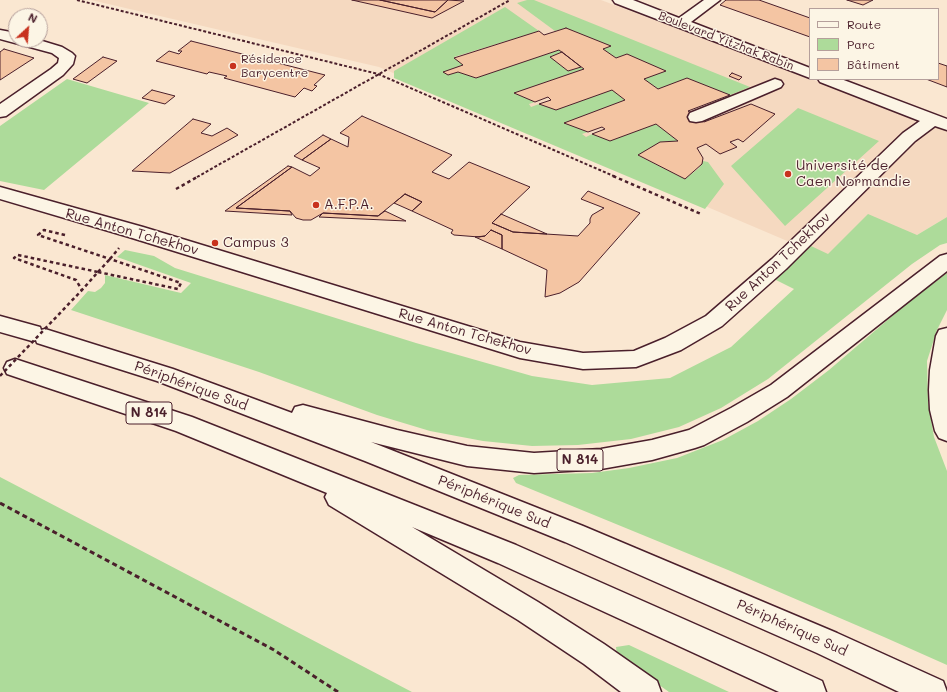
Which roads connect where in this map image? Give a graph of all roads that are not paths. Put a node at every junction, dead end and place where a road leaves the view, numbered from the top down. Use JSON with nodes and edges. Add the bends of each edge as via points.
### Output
{"nodes":[{"id":1,"x":620,"y":0,"type":"edge"},
{"id":2,"x":713,"y":0,"type":"edge"},
{"id":3,"x":681,"y":23,"type":"junction"},
{"id":4,"x":48,"y":47,"type":"edge"},
{"id":5,"x":809,"y":73,"type":"edge"},
{"id":6,"x":829,"y":80,"type":"edge"},
{"id":7,"x":775,"y":84,"type":"dead end"},
{"id":8,"x":0,"y":112,"type":"edge"},
{"id":9,"x":696,"y":117,"type":"dead end"},
{"id":10,"x":939,"y":122,"type":"edge"},
{"id":11,"x":0,"y":193,"type":"edge"},
{"id":12,"x":947,"y":261,"type":"edge"},
{"id":13,"x":0,"y":324,"type":"edge"},
{"id":14,"x":947,"y":336,"type":"edge"},
{"id":15,"x":4,"y":368,"type":"edge"},
{"id":16,"x":165,"y":375,"type":"junction"},
{"id":17,"x":947,"y":431,"type":"edge"},
{"id":18,"x":281,"y":463,"type":"junction"},
{"id":19,"x":646,"y":692,"type":"edge"},
{"id":20,"x":812,"y":692,"type":"edge"},
{"id":21,"x":932,"y":692,"type":"edge"}],
"edges":[{"from":1,"to":3,"type":"main road","name":"Boulevard Yitzhak Rabin"},
{"from":2,"to":3,"type":"main road"},
{"from":3,"to":5,"type":"main road","name":"Boulevard Yitzhak Rabin"},
{"from":4,"to":8,"type":"main road","via":[[67,56],[65,64]]},
{"from":6,"to":10,"type":"main road"},
{"from":7,"to":9,"type":"main road"},
{"from":10,"to":11,"type":"main road","name":"Rue Anton Tchekhov","via":[[909,137],[779,264],[714,321],[673,344],[636,359],[583,361],[520,350]]},
{"from":12,"to":16,"type":"main road","number":"N 814","via":[[779,391],[739,415],[695,438],[652,450],[601,458],[534,463],[467,456],[397,440]]},
{"from":13,"to":16,"type":"main road","name":"Périphérique Sud","number":"N 814"},
{"from":14,"to":17,"type":"main road","via":[[940,390]]},
{"from":15,"to":18,"type":"main road","number":"N 814","via":[[184,424]]},
{"from":16,"to":21,"type":"main road","name":"Périphérique Sud","number":"N 814","via":[[374,454],[574,534],[827,643]]},
{"from":18,"to":19,"type":"main road","number":"N 814","via":[[528,611]]},
{"from":18,"to":20,"type":"main road","number":"N 814","via":[[507,554]]}]}
